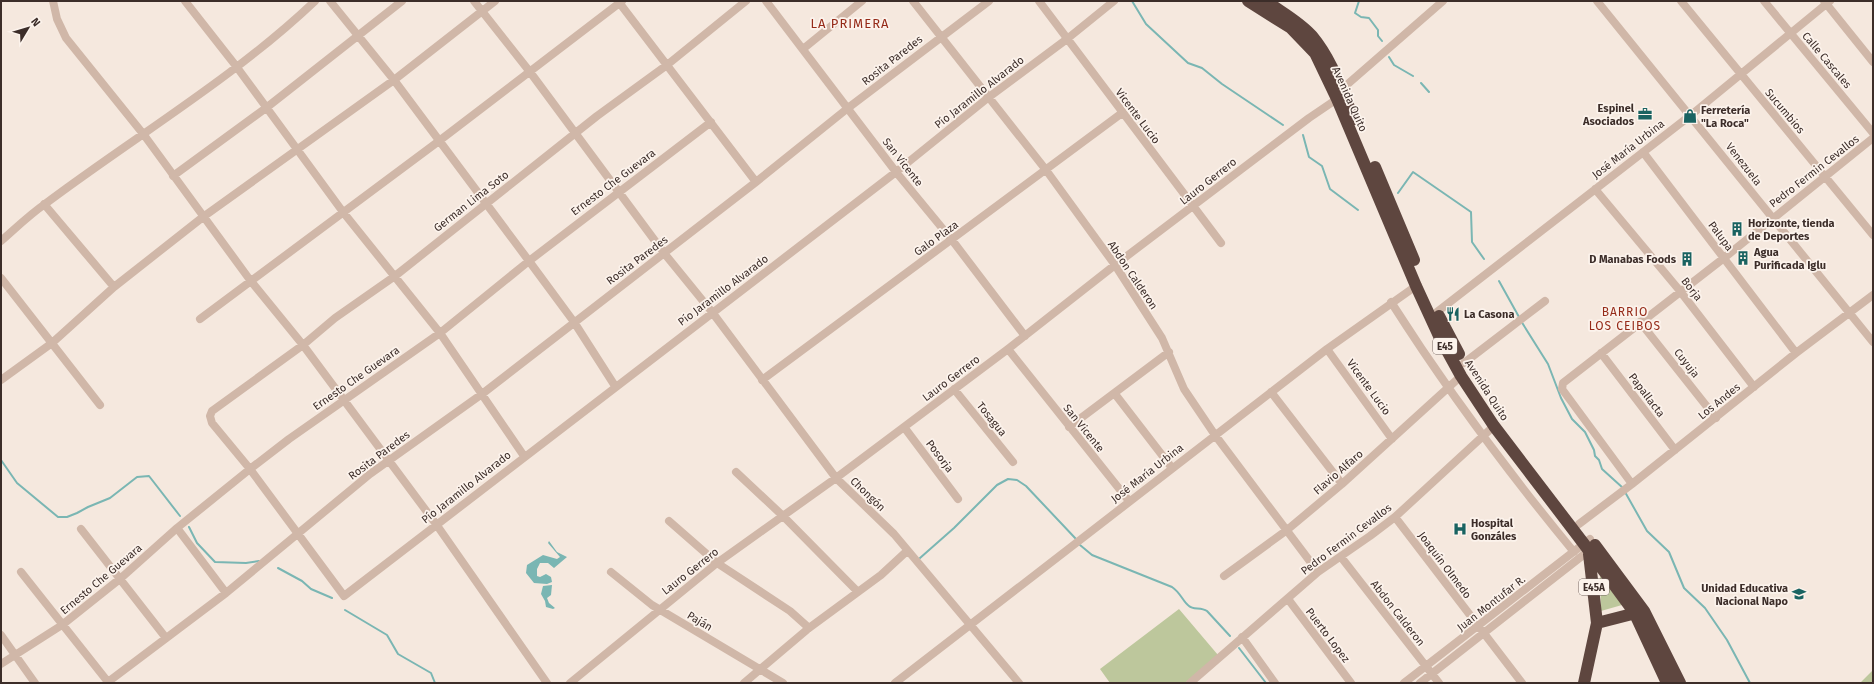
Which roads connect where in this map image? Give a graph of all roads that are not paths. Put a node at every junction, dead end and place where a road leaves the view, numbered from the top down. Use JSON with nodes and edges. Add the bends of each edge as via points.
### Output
{"nodes":[{"id":1,"x":53,"y":1,"type":"edge"},
{"id":2,"x":185,"y":1,"type":"edge"},
{"id":3,"x":314,"y":1,"type":"edge"},
{"id":4,"x":330,"y":1,"type":"edge"},
{"id":5,"x":402,"y":1,"type":"edge"},
{"id":6,"x":474,"y":1,"type":"edge"},
{"id":7,"x":495,"y":1,"type":"edge"},
{"id":8,"x":746,"y":1,"type":"edge"},
{"id":9,"x":766,"y":1,"type":"edge"},
{"id":10,"x":862,"y":1,"type":"edge"},
{"id":11,"x":912,"y":1,"type":"edge"},
{"id":12,"x":989,"y":1,"type":"edge"},
{"id":13,"x":1039,"y":1,"type":"edge"},
{"id":14,"x":1114,"y":1,"type":"edge"},
{"id":15,"x":1248,"y":1,"type":"edge"},
{"id":16,"x":1266,"y":1,"type":"edge"},
{"id":17,"x":1598,"y":1,"type":"edge"},
{"id":18,"x":1682,"y":1,"type":"edge"},
{"id":19,"x":1764,"y":1,"type":"edge"},
{"id":20,"x":620,"y":2,"type":"edge"},
{"id":21,"x":1440,"y":2,"type":"edge"},
{"id":22,"x":1827,"y":2,"type":"edge"},
{"id":23,"x":482,"y":11,"type":"junction"},
{"id":24,"x":1791,"y":33,"type":"junction"},
{"id":25,"x":358,"y":36,"type":"junction"},
{"id":26,"x":940,"y":37,"type":"junction"},
{"id":27,"x":1067,"y":39,"type":"junction"},
{"id":28,"x":803,"y":49,"type":"junction"},
{"id":29,"x":1873,"y":62,"type":"edge"},
{"id":30,"x":667,"y":65,"type":"junction"},
{"id":31,"x":236,"y":66,"type":"junction"},
{"id":32,"x":530,"y":72,"type":"junction"},
{"id":33,"x":1740,"y":74,"type":"junction"},
{"id":34,"x":394,"y":80,"type":"junction"},
{"id":35,"x":1339,"y":94,"type":"junction"},
{"id":36,"x":989,"y":97,"type":"junction"},
{"id":37,"x":266,"y":108,"type":"junction"},
{"id":38,"x":848,"y":108,"type":"junction"},
{"id":39,"x":1122,"y":113,"type":"junction"},
{"id":40,"x":1691,"y":114,"type":"junction"},
{"id":41,"x":711,"y":122,"type":"junction"},
{"id":42,"x":576,"y":133,"type":"junction"},
{"id":43,"x":1873,"y":133,"type":"edge"},
{"id":44,"x":144,"y":135,"type":"junction"},
{"id":45,"x":1873,"y":138,"type":"edge"},
{"id":46,"x":439,"y":141,"type":"junction"},
{"id":47,"x":298,"y":150,"type":"junction"},
{"id":48,"x":1643,"y":152,"type":"junction"},
{"id":49,"x":1046,"y":170,"type":"junction"},
{"id":50,"x":896,"y":172,"type":"junction"},
{"id":51,"x":173,"y":176,"type":"junction"},
{"id":52,"x":1826,"y":176,"type":"junction"},
{"id":53,"x":756,"y":182,"type":"junction"},
{"id":54,"x":1595,"y":189,"type":"junction"},
{"id":55,"x":618,"y":193,"type":"junction"},
{"id":56,"x":485,"y":203,"type":"junction"},
{"id":57,"x":44,"y":204,"type":"junction"},
{"id":58,"x":1193,"y":208,"type":"junction"},
{"id":59,"x":344,"y":212,"type":"junction"},
{"id":60,"x":203,"y":218,"type":"junction"},
{"id":61,"x":1772,"y":218,"type":"junction"},
{"id":62,"x":1873,"y":235,"type":"edge"},
{"id":63,"x":952,"y":240,"type":"junction"},
{"id":64,"x":1,"y":242,"type":"edge"},
{"id":65,"x":1221,"y":243,"type":"dead end"},
{"id":66,"x":664,"y":253,"type":"junction"},
{"id":67,"x":1724,"y":258,"type":"junction"},
{"id":68,"x":529,"y":260,"type":"junction"},
{"id":69,"x":1115,"y":265,"type":"junction"},
{"id":70,"x":395,"y":276,"type":"junction"},
{"id":71,"x":1,"y":278,"type":"edge"},
{"id":72,"x":250,"y":280,"type":"junction"},
{"id":73,"x":1416,"y":286,"type":"junction"},
{"id":74,"x":114,"y":287,"type":"junction"},
{"id":75,"x":1680,"y":291,"type":"junction"},
{"id":76,"x":1873,"y":295,"type":"edge"},
{"id":77,"x":1545,"y":301,"type":"dead end"},
{"id":78,"x":1391,"y":302,"type":"junction"},
{"id":79,"x":712,"y":312,"type":"junction"},
{"id":80,"x":1437,"y":312,"type":"junction"},
{"id":81,"x":1851,"y":314,"type":"junction"},
{"id":82,"x":200,"y":320,"type":"dead end"},
{"id":83,"x":574,"y":322,"type":"junction"},
{"id":84,"x":1640,"y":322,"type":"junction"},
{"id":85,"x":440,"y":334,"type":"junction"},
{"id":86,"x":1025,"y":336,"type":"junction"},
{"id":87,"x":1873,"y":342,"type":"edge"},
{"id":88,"x":52,"y":343,"type":"junction"},
{"id":89,"x":303,"y":345,"type":"junction"},
{"id":90,"x":1008,"y":349,"type":"junction"},
{"id":91,"x":1327,"y":349,"type":"junction"},
{"id":92,"x":1169,"y":352,"type":"junction"},
{"id":93,"x":1601,"y":353,"type":"junction"},
{"id":94,"x":1796,"y":353,"type":"junction"},
{"id":95,"x":1464,"y":363,"type":"junction"},
{"id":96,"x":1461,"y":376,"type":"junction"},
{"id":97,"x":1,"y":380,"type":"edge"},
{"id":98,"x":762,"y":380,"type":"junction"},
{"id":99,"x":615,"y":386,"type":"junction"},
{"id":100,"x":1754,"y":387,"type":"junction"},
{"id":101,"x":1448,"y":388,"type":"junction"},
{"id":102,"x":954,"y":390,"type":"junction"},
{"id":103,"x":1271,"y":392,"type":"junction"},
{"id":104,"x":482,"y":394,"type":"junction"},
{"id":105,"x":1115,"y":394,"type":"junction"},
{"id":106,"x":344,"y":400,"type":"junction"},
{"id":107,"x":100,"y":405,"type":"dead end"},
{"id":108,"x":1716,"y":418,"type":"junction"},
{"id":109,"x":1494,"y":426,"type":"junction"},
{"id":110,"x":904,"y":427,"type":"junction"},
{"id":111,"x":1069,"y":427,"type":"junction"},
{"id":112,"x":1215,"y":435,"type":"junction"},
{"id":113,"x":1482,"y":436,"type":"junction"},
{"id":114,"x":1392,"y":439,"type":"junction"},
{"id":115,"x":1675,"y":450,"type":"junction"},
{"id":116,"x":524,"y":456,"type":"junction"},
{"id":117,"x":389,"y":462,"type":"junction"},
{"id":118,"x":1013,"y":462,"type":"dead end"},
{"id":119,"x":1172,"y":468,"type":"junction"},
{"id":120,"x":250,"y":469,"type":"junction"},
{"id":121,"x":736,"y":472,"type":"dead end"},
{"id":122,"x":836,"y":478,"type":"junction"},
{"id":123,"x":1342,"y":484,"type":"junction"},
{"id":124,"x":1631,"y":485,"type":"junction"},
{"id":125,"x":958,"y":498,"type":"dead end"},
{"id":126,"x":1129,"y":501,"type":"junction"},
{"id":127,"x":783,"y":516,"type":"junction"},
{"id":128,"x":1395,"y":517,"type":"junction"},
{"id":129,"x":669,"y":521,"type":"dead end"},
{"id":130,"x":436,"y":524,"type":"junction"},
{"id":131,"x":1579,"y":524,"type":"junction"},
{"id":132,"x":177,"y":528,"type":"junction"},
{"id":133,"x":82,"y":529,"type":"dead end"},
{"id":134,"x":1287,"y":530,"type":"junction"},
{"id":135,"x":298,"y":535,"type":"junction"},
{"id":136,"x":1590,"y":545,"type":"junction"},
{"id":137,"x":907,"y":551,"type":"junction"},
{"id":138,"x":1574,"y":552,"type":"junction"},
{"id":139,"x":1341,"y":557,"type":"junction"},
{"id":140,"x":717,"y":563,"type":"junction"},
{"id":141,"x":21,"y":572,"type":"dead end"},
{"id":142,"x":612,"y":572,"type":"dead end"},
{"id":143,"x":1318,"y":572,"type":"junction"},
{"id":144,"x":1224,"y":576,"type":"dead end"},
{"id":145,"x":121,"y":578,"type":"junction"},
{"id":146,"x":858,"y":592,"type":"junction"},
{"id":147,"x":226,"y":594,"type":"junction"},
{"id":148,"x":1288,"y":599,"type":"junction"},
{"id":149,"x":660,"y":610,"type":"junction"},
{"id":150,"x":1639,"y":612,"type":"junction"},
{"id":151,"x":1597,"y":623,"type":"junction"},
{"id":152,"x":971,"y":624,"type":"junction"},
{"id":153,"x":62,"y":625,"type":"junction"},
{"id":154,"x":1478,"y":626,"type":"junction"},
{"id":155,"x":809,"y":628,"type":"junction"},
{"id":156,"x":1484,"y":633,"type":"junction"},
{"id":157,"x":1,"y":635,"type":"edge"},
{"id":158,"x":1242,"y":637,"type":"junction"},
{"id":159,"x":166,"y":638,"type":"junction"},
{"id":160,"x":16,"y":655,"type":"junction"},
{"id":161,"x":1,"y":664,"type":"edge"},
{"id":162,"x":1426,"y":666,"type":"junction"},
{"id":163,"x":761,"y":670,"type":"junction"},
{"id":164,"x":1432,"y":674,"type":"junction"},
{"id":165,"x":35,"y":683,"type":"edge"},
{"id":166,"x":547,"y":683,"type":"edge"},
{"id":167,"x":570,"y":683,"type":"edge"},
{"id":168,"x":744,"y":683,"type":"edge"},
{"id":169,"x":783,"y":683,"type":"edge"},
{"id":170,"x":895,"y":683,"type":"edge"},
{"id":171,"x":1019,"y":683,"type":"edge"},
{"id":172,"x":1190,"y":683,"type":"edge"},
{"id":173,"x":1275,"y":683,"type":"edge"},
{"id":174,"x":1352,"y":683,"type":"edge"},
{"id":175,"x":1404,"y":683,"type":"edge"},
{"id":176,"x":1420,"y":683,"type":"edge"},
{"id":177,"x":1439,"y":683,"type":"edge"},
{"id":178,"x":1522,"y":683,"type":"edge"},
{"id":179,"x":1584,"y":683,"type":"edge"},
{"id":180,"x":1667,"y":683,"type":"edge"},
{"id":181,"x":1680,"y":683,"type":"edge"}],
"edges":[{"from":1,"to":44,"type":"street","via":[[57,19],[66,38]]},
{"from":2,"to":31,"type":"street"},
{"from":3,"to":31,"type":"street"},
{"from":4,"to":25,"type":"street"},
{"from":5,"to":25,"type":"street"},
{"from":6,"to":23,"type":"street","name":"Chongón"},
{"from":7,"to":23,"type":"street"},
{"from":8,"to":30,"type":"street","name":"German Lima Soto"},
{"from":9,"to":28,"type":"street","name":"San Vicente"},
{"from":10,"to":28,"type":"street"},
{"from":11,"to":26,"type":"street","name":"Abdon Calderon"},
{"from":12,"to":26,"type":"street","name":"Rosita Paredes"},
{"from":13,"to":27,"type":"street","name":"Vicente Lucio"},
{"from":14,"to":27,"type":"street","name":"Pío Jaramillo Alvarado"},
{"from":15,"to":35,"type":"highway","name":"Avenida Quito","number":"E45","via":[[1291,28],[1304,40],[1315,53]]},
{"from":16,"to":35,"type":"highway","name":"Avenida Quito","number":"E45","via":[[1312,35]]},
{"from":17,"to":40,"type":"street","name":"Venezuela"},
{"from":18,"to":33,"type":"street","name":"Sucumbios"},
{"from":19,"to":24,"type":"street","name":"Calle Cascales"},
{"from":20,"to":30,"type":"street"},
{"from":20,"to":32,"type":"street"},
{"from":21,"to":35,"type":"street","name":"Lauro Gerrero"},
{"from":22,"to":24,"type":"street","name":"José María Urbina"},
{"from":22,"to":29,"type":"street"},
{"from":23,"to":32,"type":"street","name":"Chongón"},
{"from":23,"to":34,"type":"street"},
{"from":24,"to":33,"type":"street","name":"José María Urbina"},
{"from":24,"to":43,"type":"street","name":"Calle Cascales"},
{"from":25,"to":34,"type":"street"},
{"from":25,"to":37,"type":"street"},
{"from":26,"to":36,"type":"street","name":"Abdon Calderon"},
{"from":26,"to":38,"type":"street","name":"Rosita Paredes"},
{"from":27,"to":36,"type":"street","name":"Pío Jaramillo Alvarado"},
{"from":27,"to":39,"type":"street","name":"Vicente Lucio"},
{"from":28,"to":38,"type":"street","name":"San Vicente"},
{"from":30,"to":41,"type":"street"},
{"from":30,"to":42,"type":"street","name":"German Lima Soto"},
{"from":31,"to":37,"type":"street"},
{"from":31,"to":44,"type":"street"},
{"from":32,"to":42,"type":"street","name":"Chongón"},
{"from":32,"to":46,"type":"street"},
{"from":33,"to":40,"type":"street","name":"José María Urbina"},
{"from":33,"to":52,"type":"street","name":"Sucumbios"},
{"from":34,"to":46,"type":"street"},
{"from":34,"to":47,"type":"street"},
{"from":35,"to":58,"type":"street","name":"Lauro Gerrero"},
{"from":35,"to":73,"type":"highway","name":"Avenida Quito","number":"E45"},
{"from":35,"to":80,"type":"highway","name":"Avenida Quito","number":"E45"},
{"from":36,"to":49,"type":"street","name":"Abdon Calderon"},
{"from":36,"to":50,"type":"street","name":"Pío Jaramillo Alvarado"},
{"from":37,"to":47,"type":"street"},
{"from":37,"to":51,"type":"street"},
{"from":38,"to":50,"type":"street","name":"San Vicente"},
{"from":38,"to":53,"type":"street","name":"Rosita Paredes"},
{"from":39,"to":49,"type":"street","name":"Galo Plaza"},
{"from":39,"to":58,"type":"street","name":"Vicente Lucio"},
{"from":40,"to":48,"type":"street","name":"José María Urbina"},
{"from":40,"to":61,"type":"street","name":"Venezuela"},
{"from":41,"to":53,"type":"street"},
{"from":41,"to":55,"type":"street","name":"Ernesto Che Guevara"},
{"from":42,"to":55,"type":"street","name":"Chongón"},
{"from":42,"to":56,"type":"street","name":"German Lima Soto"},
{"from":44,"to":51,"type":"street"},
{"from":44,"to":57,"type":"street"},
{"from":45,"to":52,"type":"street","name":"Pedro Fermin Cevallos"},
{"from":46,"to":56,"type":"street"},
{"from":46,"to":59,"type":"street"},
{"from":47,"to":59,"type":"street"},
{"from":47,"to":60,"type":"street"},
{"from":48,"to":54,"type":"street","name":"José María Urbina"},
{"from":48,"to":67,"type":"street","name":"Palupa"},
{"from":49,"to":63,"type":"street","name":"Galo Plaza"},
{"from":49,"to":69,"type":"street","name":"Abdon Calderon"},
{"from":50,"to":63,"type":"street","name":"San Vicente"},
{"from":50,"to":79,"type":"street","name":"Pío Jaramillo Alvarado"},
{"from":51,"to":60,"type":"street"},
{"from":52,"to":61,"type":"street","name":"Pedro Fermin Cevallos"},
{"from":52,"to":62,"type":"street","name":"Sucumbios"},
{"from":53,"to":66,"type":"street","name":"Rosita Paredes"},
{"from":54,"to":75,"type":"street","name":"Borja"},
{"from":54,"to":80,"type":"street","name":"José María Urbina"},
{"from":55,"to":66,"type":"street","name":"Chongón"},
{"from":55,"to":68,"type":"street","name":"Ernesto Che Guevara"},
{"from":56,"to":68,"type":"street"},
{"from":56,"to":70,"type":"street","name":"German Lima Soto"},
{"from":57,"to":64,"type":"street"},
{"from":57,"to":74,"type":"street"},
{"from":58,"to":65,"type":"street","name":"Vicente Lucio"},
{"from":58,"to":69,"type":"street","name":"Lauro Gerrero"},
{"from":59,"to":70,"type":"street"},
{"from":59,"to":72,"type":"street"},
{"from":60,"to":72,"type":"street"},
{"from":60,"to":74,"type":"street"},
{"from":61,"to":67,"type":"street","name":"Pedro Fermin Cevallos"},
{"from":61,"to":81,"type":"street","name":"Venezuela"},
{"from":63,"to":86,"type":"street","name":"San Vicente"},
{"from":63,"to":98,"type":"street","name":"Galo Plaza"},
{"from":66,"to":79,"type":"street","name":"Chongón"},
{"from":66,"to":83,"type":"street","name":"Rosita Paredes"},
{"from":67,"to":75,"type":"street","name":"Pedro Fermin Cevallos"},
{"from":67,"to":94,"type":"street","name":"Palupa"},
{"from":68,"to":83,"type":"street"},
{"from":68,"to":85,"type":"street","name":"Ernesto Che Guevara"},
{"from":69,"to":86,"type":"street","name":"Lauro Gerrero"},
{"from":69,"to":92,"type":"street","name":"Abdon Calderon"},
{"from":70,"to":85,"type":"street"},
{"from":70,"to":89,"type":"street","name":"German Lima Soto","via":[[335,318]]},
{"from":71,"to":88,"type":"street"},
{"from":72,"to":82,"type":"street"},
{"from":72,"to":89,"type":"street"},
{"from":73,"to":78,"type":"street","name":"José María Urbina"},
{"from":73,"to":96,"type":"highway","name":"Avenida Quito","number":"E45"},
{"from":74,"to":88,"type":"street"},
{"from":75,"to":84,"type":"street","name":"Pedro Fermin Cevallos"},
{"from":75,"to":100,"type":"street","name":"Borja"},
{"from":76,"to":81,"type":"street","name":"Los Andes"},
{"from":77,"to":95,"type":"street"},
{"from":78,"to":91,"type":"street","name":"José María Urbina"},
{"from":78,"to":101,"type":"street"},
{"from":79,"to":98,"type":"street","name":"Chongón"},
{"from":79,"to":99,"type":"street","name":"Pío Jaramillo Alvarado"},
{"from":80,"to":95,"type":"highway","name":"Avenida Quito","number":"E45"},
{"from":81,"to":87,"type":"street","name":"Venezuela"},
{"from":81,"to":94,"type":"street","name":"Los Andes"},
{"from":83,"to":99,"type":"street"},
{"from":83,"to":104,"type":"street","name":"Rosita Paredes"},
{"from":84,"to":93,"type":"street","name":"Pedro Fermin Cevallos"},
{"from":84,"to":108,"type":"street","name":"Cuyuja"},
{"from":85,"to":104,"type":"street"},
{"from":85,"to":106,"type":"street","name":"Ernesto Che Guevara"},
{"from":86,"to":90,"type":"street","name":"Lauro Gerrero"},
{"from":88,"to":97,"type":"street"},
{"from":88,"to":107,"type":"street"},
{"from":89,"to":106,"type":"street"},
{"from":89,"to":120,"type":"street","name":"German Lima Soto","via":[[210,416],[212,423]]},
{"from":90,"to":102,"type":"street","name":"Lauro Gerrero"},
{"from":90,"to":111,"type":"street","name":"San Vicente"},
{"from":91,"to":103,"type":"street","name":"José María Urbina"},
{"from":91,"to":114,"type":"street","name":"Vicente Lucio"},
{"from":92,"to":105,"type":"street"},
{"from":92,"to":112,"type":"street","name":"Abdon Calderon","via":[[1184,388]]},
{"from":93,"to":115,"type":"street","name":"Papallacta"},
{"from":93,"to":124,"type":"street","name":"Pedro Fermin Cevallos","via":[[1562,385],[1562,389]]},
{"from":94,"to":100,"type":"street","name":"Los Andes"},
{"from":95,"to":131,"type":"highway","name":"Avenida Quito","number":"E45","via":[[1498,418]]},
{"from":96,"to":101,"type":"street","name":"Flavio Alfaro"},
{"from":96,"to":109,"type":"highway","name":"Avenida Quito","number":"E45"},
{"from":98,"to":122,"type":"street","name":"Chongón"},
{"from":99,"to":116,"type":"street","name":"Pío Jaramillo Alvarado"},
{"from":100,"to":108,"type":"street","name":"Los Andes"},
{"from":101,"to":113,"type":"street"},
{"from":101,"to":114,"type":"street","name":"Flavio Alfaro"},
{"from":102,"to":110,"type":"street","name":"Lauro Gerrero"},
{"from":102,"to":118,"type":"street","name":"Tosagua"},
{"from":103,"to":112,"type":"street","name":"José María Urbina"},
{"from":103,"to":123,"type":"street"},
{"from":104,"to":116,"type":"street"},
{"from":104,"to":117,"type":"street","name":"Rosita Paredes"},
{"from":105,"to":111,"type":"street"},
{"from":105,"to":119,"type":"street"},
{"from":106,"to":117,"type":"street"},
{"from":106,"to":120,"type":"street","name":"Ernesto Che Guevara"},
{"from":108,"to":115,"type":"street","name":"Los Andes"},
{"from":109,"to":113,"type":"street","name":"Pedro Fermin Cevallos"},
{"from":109,"to":136,"type":"highway","name":"Avenida Quito","number":"E45"},
{"from":110,"to":122,"type":"street","name":"Lauro Gerrero"},
{"from":110,"to":125,"type":"street","name":"Posorja"},
{"from":111,"to":126,"type":"street","name":"San Vicente"},
{"from":112,"to":119,"type":"street","name":"José María Urbina"},
{"from":112,"to":134,"type":"street","name":"Abdon Calderon"},
{"from":113,"to":128,"type":"street","name":"Pedro Fermin Cevallos"},
{"from":113,"to":138,"type":"street"},
{"from":114,"to":123,"type":"street","name":"Flavio Alfaro"},
{"from":115,"to":124,"type":"street","name":"Los Andes"},
{"from":116,"to":130,"type":"street","name":"Pío Jaramillo Alvarado"},
{"from":117,"to":130,"type":"street"},
{"from":117,"to":135,"type":"street","name":"Rosita Paredes","via":[[370,474]]},
{"from":119,"to":126,"type":"street","name":"José María Urbina"},
{"from":120,"to":132,"type":"street","name":"Ernesto Che Guevara"},
{"from":120,"to":135,"type":"street"},
{"from":121,"to":127,"type":"street"},
{"from":122,"to":127,"type":"street","name":"Lauro Gerrero"},
{"from":122,"to":137,"type":"street","name":"Chongón","via":[[894,534]]},
{"from":123,"to":134,"type":"street","name":"Flavio Alfaro"},
{"from":124,"to":131,"type":"street","name":"Los Andes"},
{"from":126,"to":152,"type":"street","name":"José María Urbina"},
{"from":127,"to":140,"type":"street","name":"Lauro Gerrero"},
{"from":127,"to":146,"type":"street"},
{"from":128,"to":139,"type":"street","name":"Pedro Fermin Cevallos"},
{"from":128,"to":154,"type":"street","name":"Joaquín Olmedo"},
{"from":129,"to":140,"type":"street"},
{"from":130,"to":135,"type":"street","name":"Pío Jaramillo Alvarado","via":[[344,596]]},
{"from":130,"to":166,"type":"street"},
{"from":131,"to":136,"type":"highway","name":"Avenida Quito","number":"E45"},
{"from":132,"to":145,"type":"street","name":"Ernesto Che Guevara"},
{"from":132,"to":147,"type":"street"},
{"from":133,"to":145,"type":"street"},
{"from":134,"to":143,"type":"street","name":"Abdon Calderon"},
{"from":134,"to":144,"type":"street","name":"Flavio Alfaro"},
{"from":135,"to":147,"type":"street","name":"Rosita Paredes"},
{"from":136,"to":138,"type":"street","name":"Juan Montufar R."},
{"from":136,"to":150,"type":"highway","name":"Avenida Quito","number":"E45"},
{"from":136,"to":151,"type":"highway","number":"E45A"},
{"from":136,"to":156,"type":"street","name":"Juan Montufar R."},
{"from":137,"to":146,"type":"street"},
{"from":137,"to":152,"type":"street","name":"Chongón"},
{"from":138,"to":154,"type":"street","name":"Juan Montufar R."},
{"from":139,"to":143,"type":"street","name":"Pedro Fermin Cevallos"},
{"from":139,"to":162,"type":"street","name":"Abdon Calderon"},
{"from":140,"to":149,"type":"street","name":"Lauro Gerrero"},
{"from":140,"to":155,"type":"street","via":[[790,611]]},
{"from":141,"to":153,"type":"street"},
{"from":142,"to":149,"type":"street","name":"Paján"},
{"from":143,"to":148,"type":"street","name":"Pedro Fermin Cevallos"},
{"from":145,"to":153,"type":"street","name":"Ernesto Che Guevara"},
{"from":145,"to":159,"type":"street"},
{"from":146,"to":155,"type":"street"},
{"from":147,"to":159,"type":"street","name":"Rosita Paredes"},
{"from":148,"to":158,"type":"street","name":"Pedro Fermin Cevallos"},
{"from":148,"to":174,"type":"street","name":"Puerto Lopez"},
{"from":149,"to":163,"type":"street","name":"Paján"},
{"from":149,"to":167,"type":"street","name":"Lauro Gerrero"},
{"from":150,"to":151,"type":"highway"},
{"from":150,"to":180,"type":"highway","name":"Avenida Quito","number":"E45"},
{"from":150,"to":181,"type":"highway","name":"Avenida Quito","number":"E45"},
{"from":151,"to":179,"type":"highway","number":"E45A"},
{"from":152,"to":170,"type":"street","name":"José María Urbina"},
{"from":152,"to":171,"type":"street","name":"Chongón"},
{"from":153,"to":159,"type":"street","name":"Rosita Paredes","via":[[108,682]]},
{"from":153,"to":160,"type":"street","name":"Ernesto Che Guevara"},
{"from":154,"to":156,"type":"street","name":"Joaquín Olmedo"},
{"from":154,"to":162,"type":"street","name":"Juan Montufar R."},
{"from":155,"to":163,"type":"street"},
{"from":156,"to":164,"type":"street","name":"Juan Montufar R."},
{"from":156,"to":178,"type":"street","name":"Joaquín Olmedo"},
{"from":157,"to":160,"type":"street"},
{"from":158,"to":172,"type":"street","name":"Pedro Fermin Cevallos"},
{"from":158,"to":173,"type":"street"},
{"from":160,"to":161,"type":"street","name":"Ernesto Che Guevara"},
{"from":160,"to":165,"type":"street"},
{"from":162,"to":164,"type":"street","name":"Abdon Calderon"},
{"from":162,"to":175,"type":"street","name":"Juan Montufar R."},
{"from":163,"to":168,"type":"street"},
{"from":163,"to":169,"type":"street","name":"Paján"},
{"from":164,"to":176,"type":"street","name":"Juan Montufar R."},
{"from":164,"to":177,"type":"street","name":"Abdon Calderon"}]}
